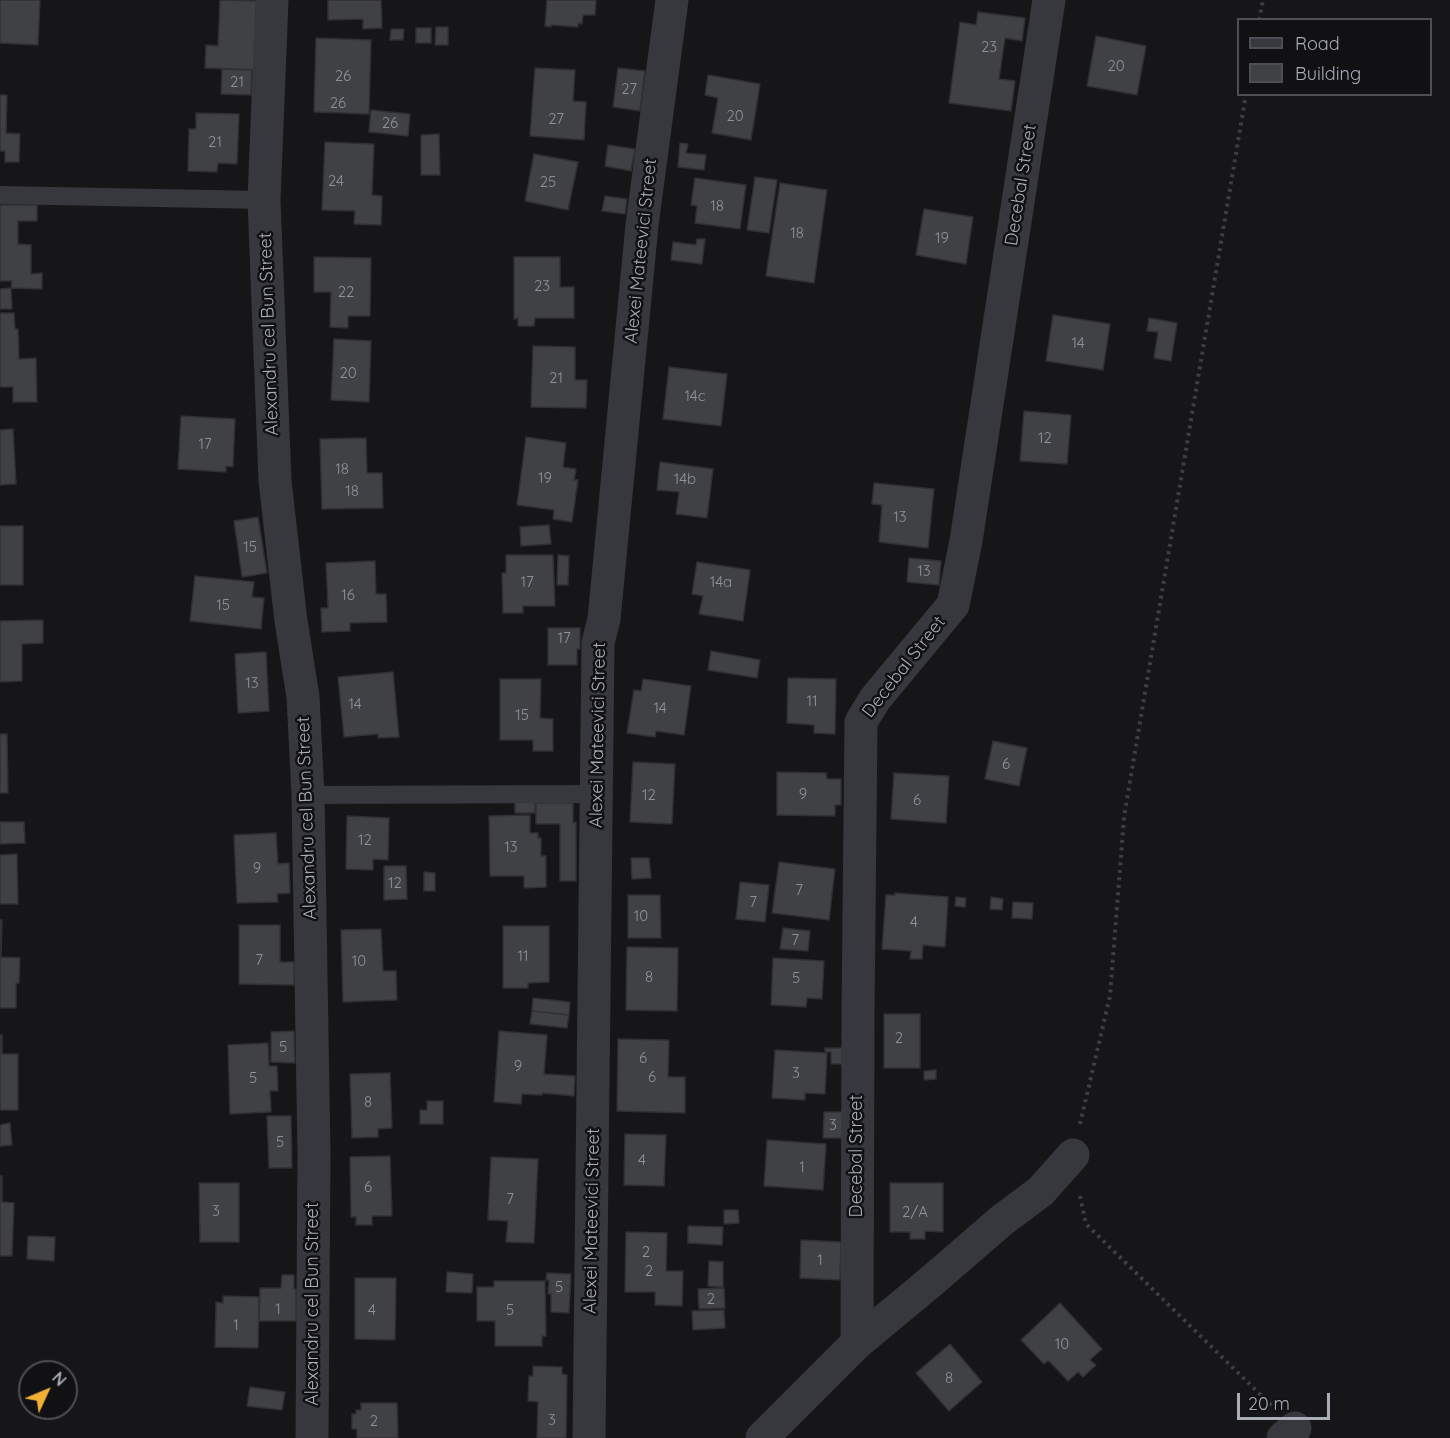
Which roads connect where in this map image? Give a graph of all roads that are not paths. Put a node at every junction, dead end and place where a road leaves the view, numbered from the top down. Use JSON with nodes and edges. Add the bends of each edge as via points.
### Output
{"nodes":[{"id":1,"x":272,"y":0,"type":"edge"},
{"id":2,"x":672,"y":0,"type":"edge"},
{"id":3,"x":1049,"y":0,"type":"edge"},
{"id":4,"x":0,"y":195,"type":"edge"},
{"id":5,"x":264,"y":200,"type":"junction"},
{"id":6,"x":596,"y":794,"type":"junction"},
{"id":7,"x":309,"y":795,"type":"junction"},
{"id":8,"x":1073,"y":1155,"type":"road end"},
{"id":9,"x":857,"y":1343,"type":"junction"},
{"id":10,"x":312,"y":1438,"type":"edge"},
{"id":11,"x":589,"y":1438,"type":"edge"},
{"id":12,"x":762,"y":1438,"type":"edge"}],
"edges":[{"from":1,"to":5,"type":"street","name":"Alexandru cel Bun Street"},
{"from":2,"to":6,"type":"street","name":"Alexei Mateevici Street","via":[[642,225],[604,619],[598,643]]},
{"from":3,"to":9,"type":"street","name":"Decebal Street","via":[[953,605],[875,699],[861,722]]},
{"from":4,"to":5,"type":"lane"},
{"from":5,"to":7,"type":"street","name":"Alexandru cel Bun Street","via":[[275,481],[303,697]]},
{"from":6,"to":7,"type":"lane"},
{"from":6,"to":11,"type":"street","name":"Alexei Mateevici Street"},
{"from":7,"to":10,"type":"street","name":"Alexandru cel Bun Street","via":[[314,1153]]},
{"from":8,"to":9,"type":"street","via":[[1041,1191]]},
{"from":9,"to":12,"type":"street"}]}
